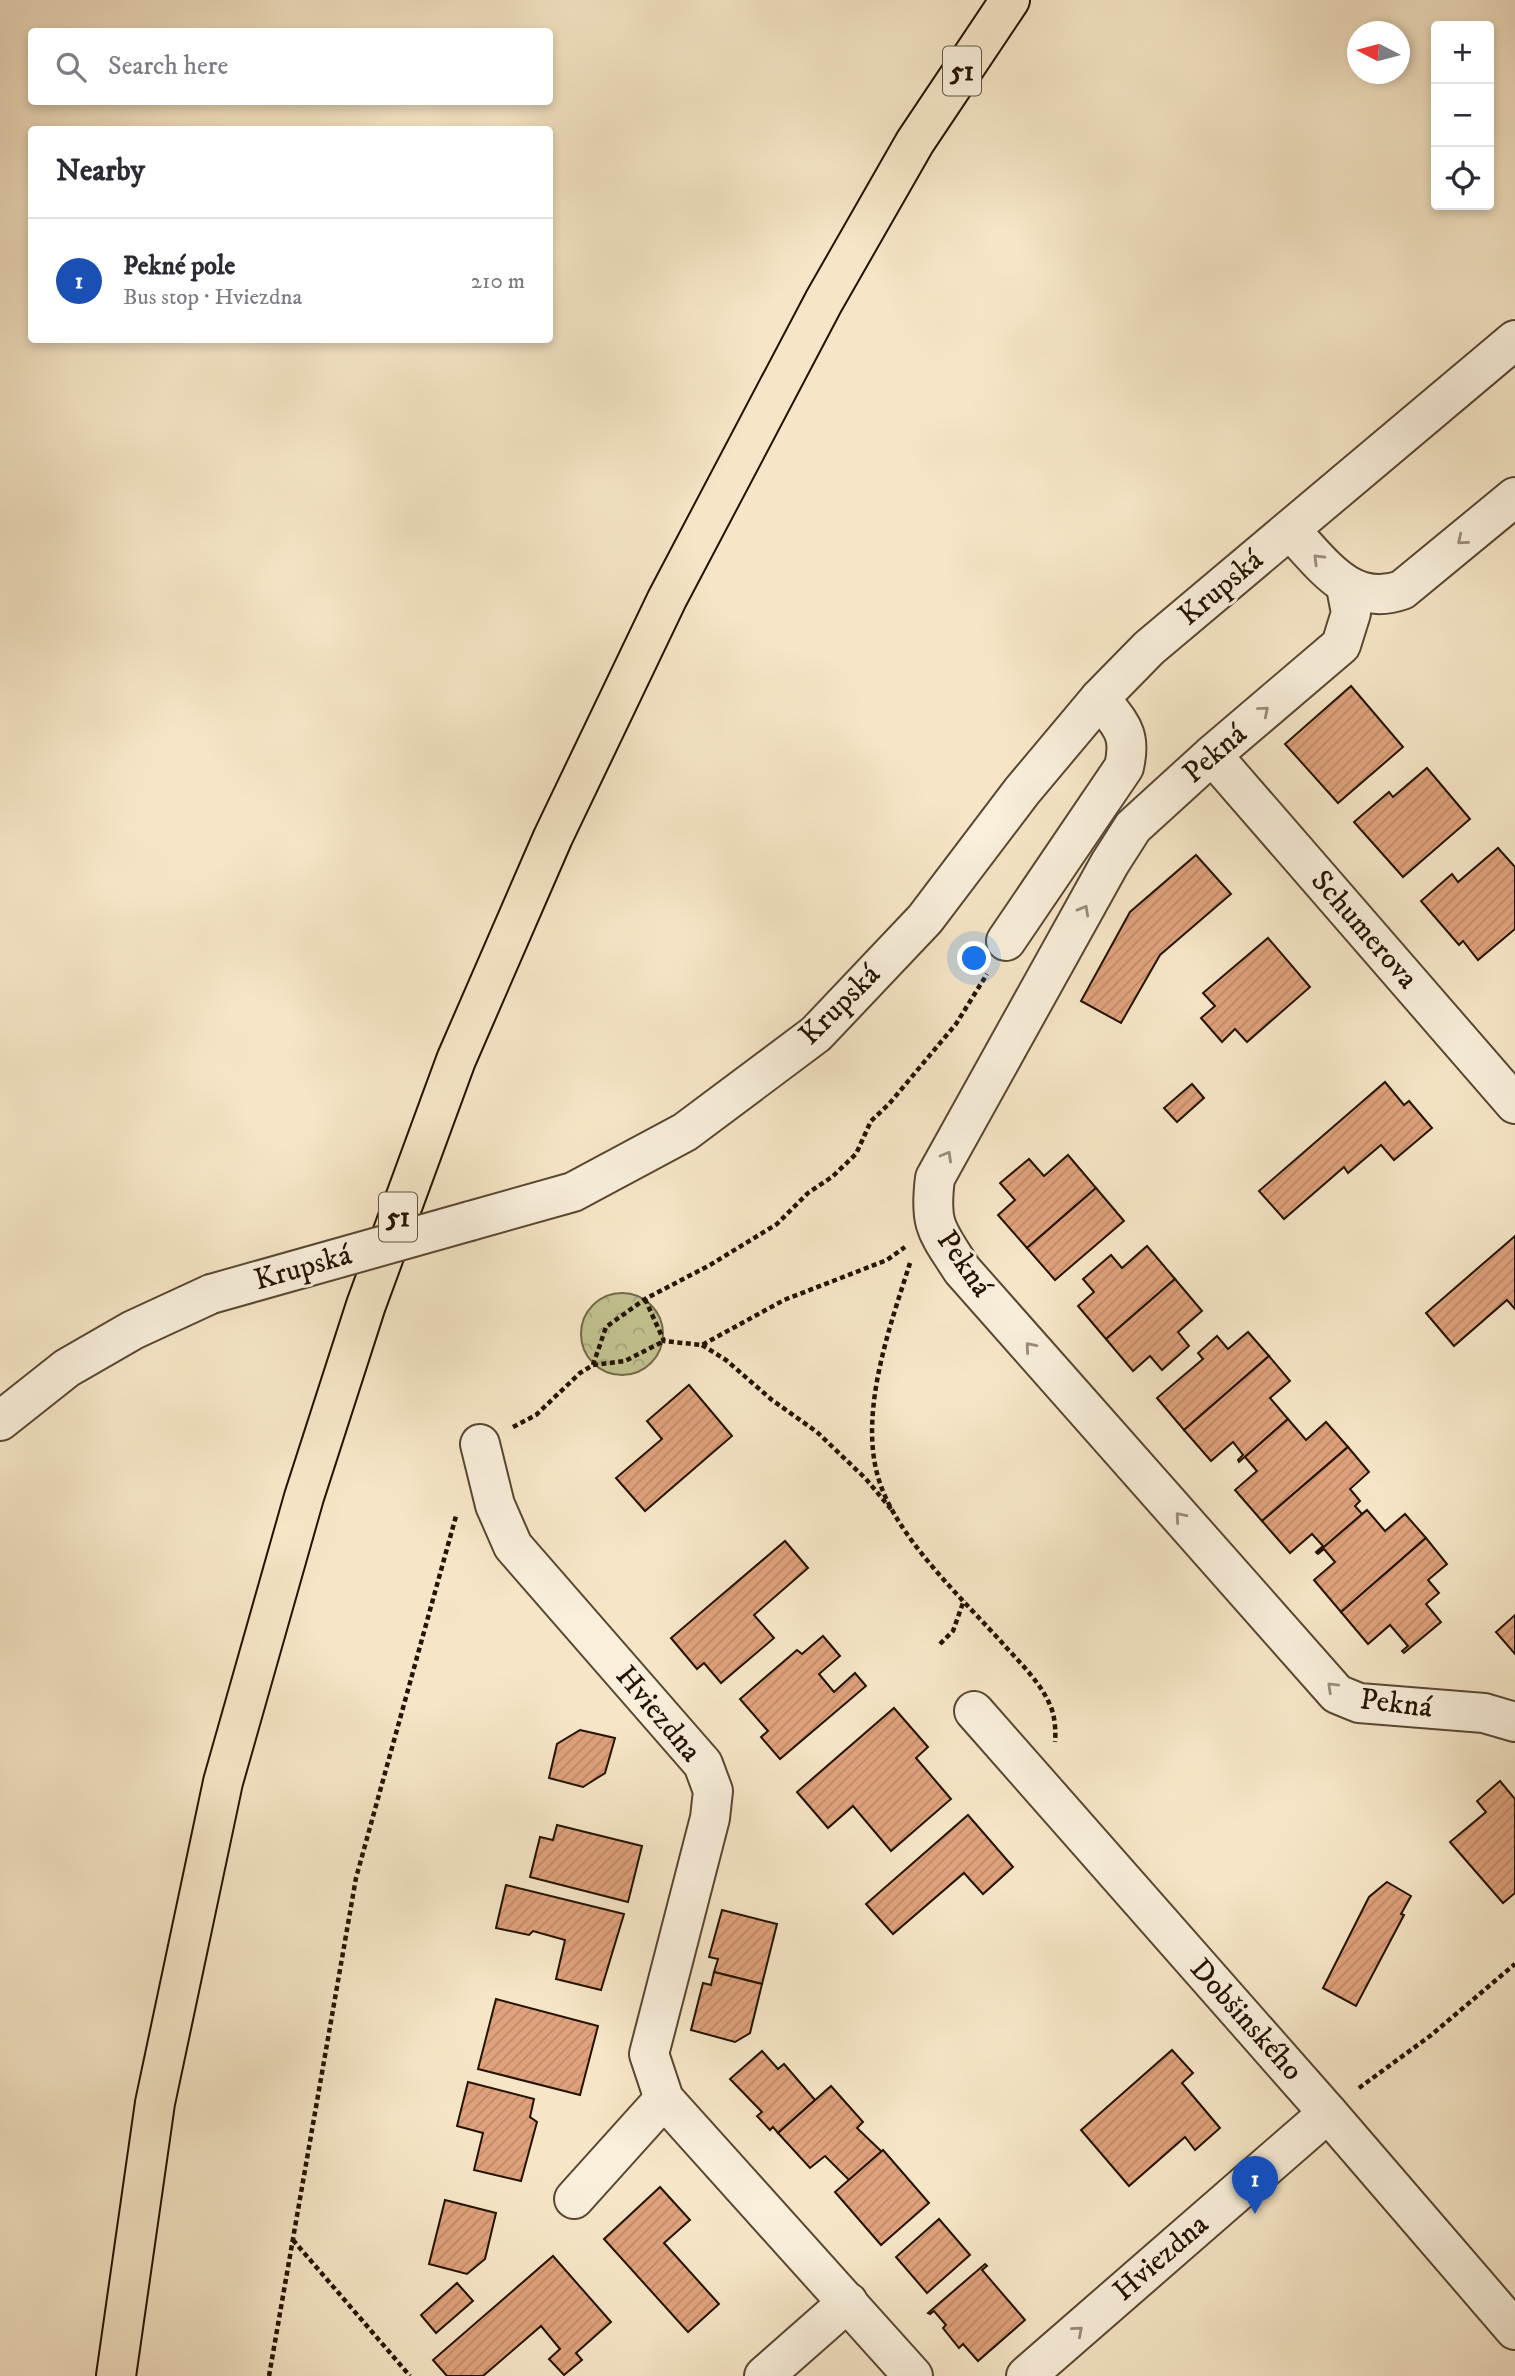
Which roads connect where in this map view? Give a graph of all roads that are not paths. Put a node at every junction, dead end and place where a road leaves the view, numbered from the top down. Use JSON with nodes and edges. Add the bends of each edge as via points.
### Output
{"nodes":[{"id":1,"x":1010,"y":0,"type":"edge"},
{"id":2,"x":1515,"y":340,"type":"edge"},
{"id":3,"x":1515,"y":497,"type":"edge"},
{"id":4,"x":1290,"y":530,"type":"junction"},
{"id":5,"x":1346,"y":587,"type":"junction"},
{"id":6,"x":1100,"y":698,"type":"junction"},
{"id":7,"x":1212,"y":755,"type":"junction"},
{"id":8,"x":1006,"y":941,"type":"road end"},
{"id":9,"x":1515,"y":1104,"type":"edge"},
{"id":10,"x":0,"y":1421,"type":"edge"},
{"id":11,"x":480,"y":1444,"type":"dead end"},
{"id":12,"x":974,"y":1711,"type":"dead end"},
{"id":13,"x":1515,"y":1723,"type":"edge"},
{"id":14,"x":664,"y":2099,"type":"junction"},
{"id":15,"x":1328,"y":2113,"type":"junction"},
{"id":16,"x":573,"y":2199,"type":"dead end"},
{"id":17,"x":848,"y":2302,"type":"junction"},
{"id":18,"x":1515,"y":2330,"type":"edge"},
{"id":19,"x":116,"y":2376,"type":"edge"},
{"id":20,"x":764,"y":2376,"type":"edge"},
{"id":21,"x":913,"y":2376,"type":"edge"},
{"id":22,"x":1026,"y":2376,"type":"edge"}],
"edges":[{"from":1,"to":19,"type":"main road","number":"51","via":[[902,164],[667,599],[552,837],[451,1073],[361,1318],[304,1497],[223,1782],[155,2103]]},
{"from":2,"to":4,"type":"street","name":"Krupská"},
{"from":3,"to":5,"type":"street","one_way":true,"via":[[1402,590],[1386,595]]},
{"from":5,"to":4,"type":"street","one_way":true},
{"from":4,"to":6,"type":"street","name":"Krupská","via":[[1149,648]]},
{"from":7,"to":5,"type":"street","name":"Pekná","one_way":true,"via":[[1341,645],[1351,612]]},
{"from":6,"to":8,"type":"street","via":[[1125,731],[1124,767]]},
{"from":6,"to":10,"type":"street","name":"Krupská","bridge":true,"via":[[925,919],[816,1034],[685,1132],[573,1192],[211,1294],[67,1368]]},
{"from":7,"to":9,"type":"street","name":"Schumerova"},
{"from":13,"to":7,"type":"street","name":"Pekná","one_way":true,"via":[[1484,1713],[1359,1703],[1337,1694],[929,1231],[935,1178],[1110,863],[1133,827]]},
{"from":11,"to":14,"type":"street","name":"Hviezdna","via":[[495,1505],[513,1546],[703,1764],[713,1791],[649,2054]]},
{"from":12,"to":15,"type":"street","name":"Dobšinského"},
{"from":14,"to":16,"type":"street"},
{"from":14,"to":17,"type":"street","name":"Hviezdna"},
{"from":15,"to":18,"type":"street","name":"Dobšinského"},
{"from":22,"to":15,"type":"street","name":"Hviezdna","one_way":true},
{"from":17,"to":20,"type":"street"},
{"from":17,"to":21,"type":"street","name":"Hviezdna"}]}
